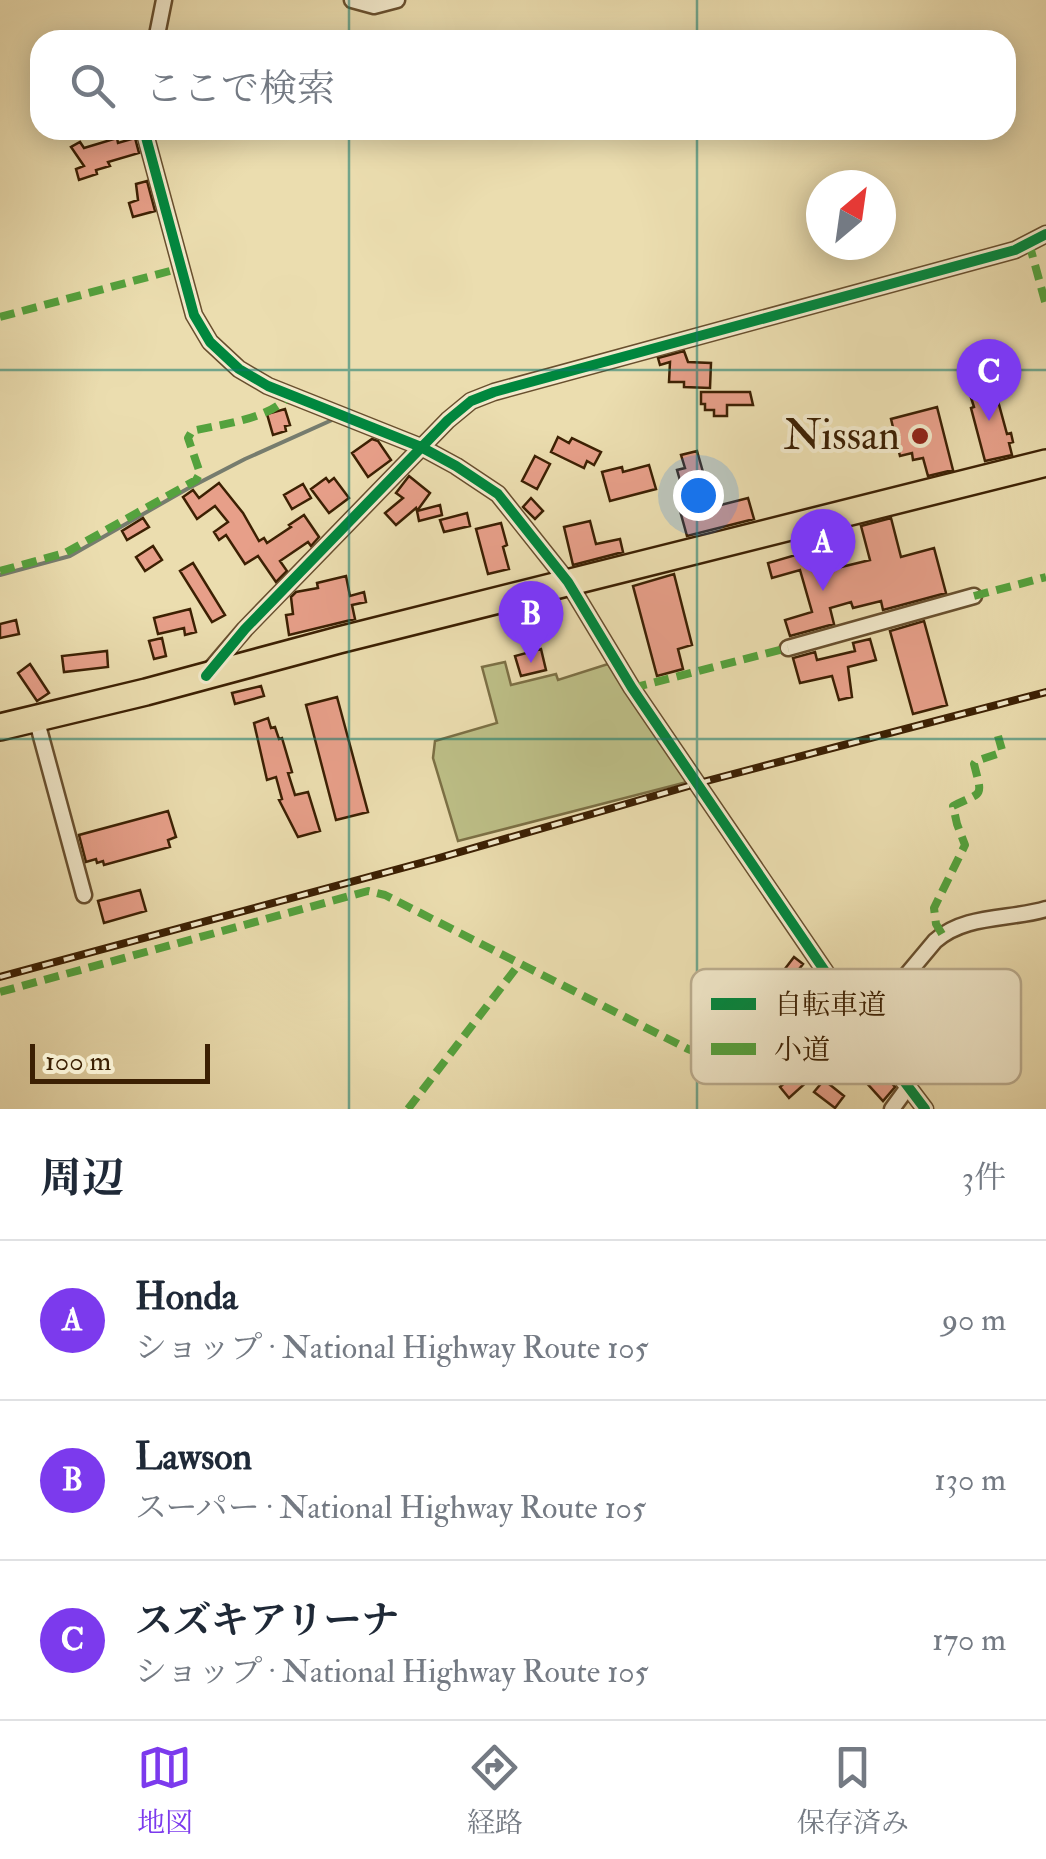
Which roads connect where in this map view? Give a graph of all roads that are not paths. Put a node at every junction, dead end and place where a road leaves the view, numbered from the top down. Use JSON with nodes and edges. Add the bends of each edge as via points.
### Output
{"nodes":[{"id":1,"x":164,"y":0,"type":"edge"},
{"id":2,"x":352,"y":0,"type":"edge"},
{"id":3,"x":398,"y":0,"type":"edge"},
{"id":4,"x":158,"y":30,"type":"edge"},
{"id":5,"x":147,"y":140,"type":"edge"},
{"id":6,"x":1046,"y":234,"type":"edge"},
{"id":7,"x":421,"y":446,"type":"junction"},
{"id":8,"x":1046,"y":463,"type":"edge"},
{"id":9,"x":568,"y":582,"type":"junction"},
{"id":10,"x":974,"y":596,"type":"dead end"},
{"id":11,"x":788,"y":648,"type":"dead end"},
{"id":12,"x":206,"y":676,"type":"junction"},
{"id":13,"x":36,"y":718,"type":"junction"},
{"id":14,"x":0,"y":727,"type":"edge"},
{"id":15,"x":84,"y":895,"type":"dead end"},
{"id":16,"x":1046,"y":909,"type":"edge"},
{"id":17,"x":823,"y":969,"type":"edge"},
{"id":18,"x":912,"y":969,"type":"edge"},
{"id":19,"x":906,"y":1084,"type":"edge"},
{"id":20,"x":908,"y":1087,"type":"junction"},
{"id":21,"x":892,"y":1109,"type":"edge"},
{"id":22,"x":925,"y":1109,"type":"edge"}],
"edges":[{"from":1,"to":4,"type":"street"},
{"from":2,"to":3,"type":"street","via":[[374,6]]},
{"from":5,"to":7,"type":"street","via":[[194,315],[210,342],[268,386]]},
{"from":6,"to":7,"type":"street","via":[[1015,250],[494,392],[471,401]]},
{"from":7,"to":9,"type":"street","via":[[498,494]]},
{"from":7,"to":12,"type":"street"},
{"from":8,"to":9,"type":"highway"},
{"from":9,"to":12,"type":"highway"},
{"from":9,"to":17,"type":"street"},
{"from":10,"to":11,"type":"street"},
{"from":12,"to":13,"type":"highway"},
{"from":13,"to":14,"type":"highway"},
{"from":13,"to":15,"type":"street"},
{"from":16,"to":18,"type":"street","via":[[946,931]]},
{"from":19,"to":20,"type":"street"},
{"from":20,"to":21,"type":"street"},
{"from":20,"to":22,"type":"street"}]}
